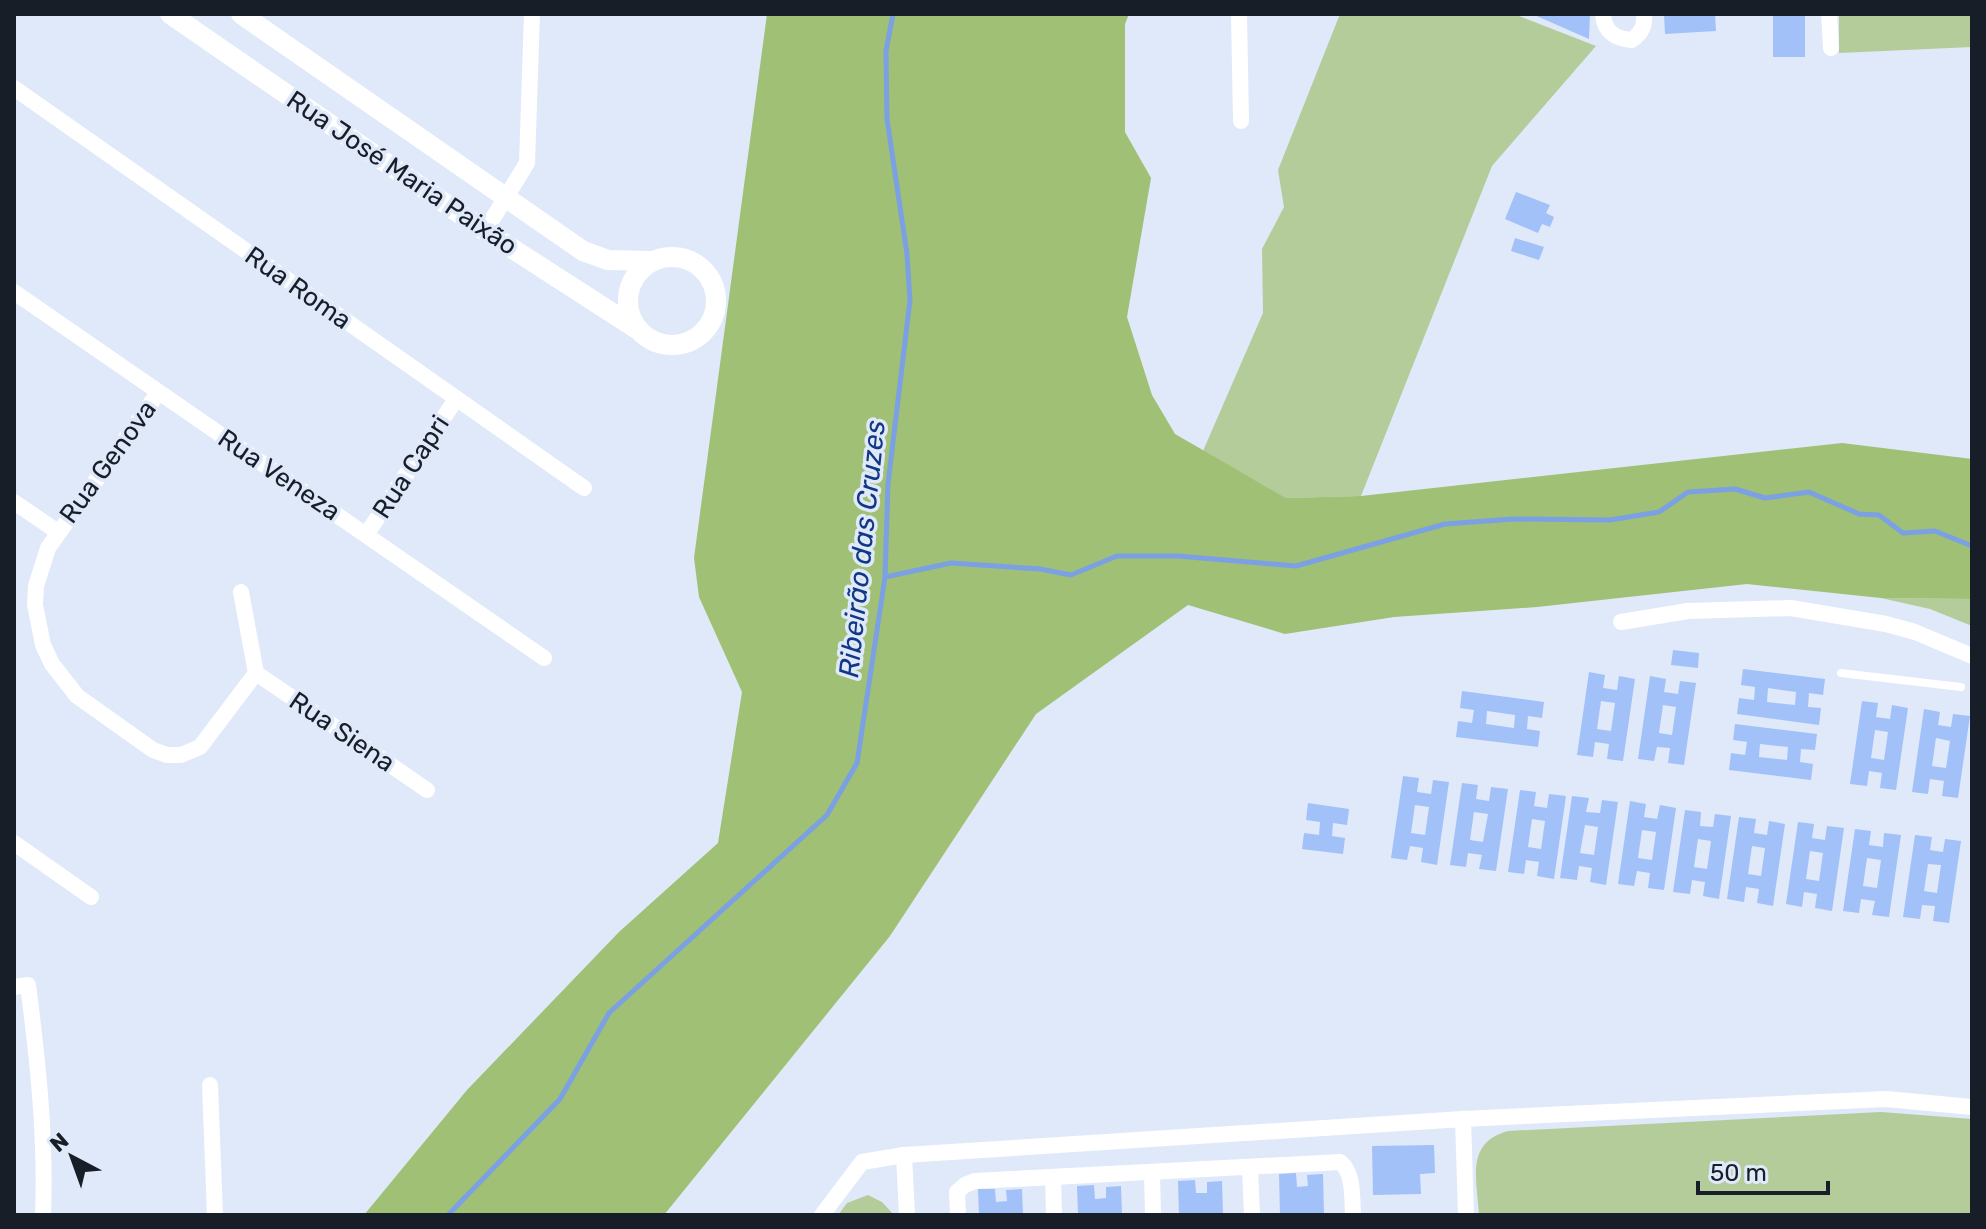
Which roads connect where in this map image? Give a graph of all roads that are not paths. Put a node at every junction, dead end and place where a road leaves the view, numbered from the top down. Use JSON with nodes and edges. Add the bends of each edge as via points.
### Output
{"nodes":[{"id":1,"x":170,"y":14,"type":"edge"},
{"id":2,"x":241,"y":14,"type":"edge"},
{"id":3,"x":532,"y":14,"type":"edge"},
{"id":4,"x":1239,"y":14,"type":"edge"},
{"id":5,"x":1603,"y":14,"type":"edge"},
{"id":6,"x":1644,"y":14,"type":"edge"},
{"id":7,"x":1829,"y":14,"type":"edge"},
{"id":8,"x":1831,"y":48,"type":"dead end"},
{"id":9,"x":14,"y":88,"type":"edge"},
{"id":10,"x":1241,"y":121,"type":"dead end"},
{"id":11,"x":505,"y":198,"type":"junction"},
{"id":12,"x":485,"y":231,"type":"junction"},
{"id":13,"x":650,"y":261,"type":"junction"},
{"id":14,"x":14,"y":292,"type":"edge"},
{"id":15,"x":637,"y":329,"type":"junction"},
{"id":16,"x":158,"y":393,"type":"junction"},
{"id":17,"x":456,"y":399,"type":"junction"},
{"id":18,"x":584,"y":488,"type":"dead end"},
{"id":19,"x":14,"y":502,"type":"edge"},
{"id":20,"x":58,"y":532,"type":"junction"},
{"id":21,"x":366,"y":535,"type":"junction"},
{"id":22,"x":241,"y":592,"type":"dead end"},
{"id":23,"x":1621,"y":622,"type":"dead end"},
{"id":24,"x":1972,"y":656,"type":"edge"},
{"id":25,"x":544,"y":658,"type":"dead end"},
{"id":26,"x":256,"y":673,"type":"junction"},
{"id":27,"x":1841,"y":673,"type":"dead end"},
{"id":28,"x":1961,"y":687,"type":"dead end"},
{"id":29,"x":427,"y":790,"type":"dead end"},
{"id":30,"x":14,"y":843,"type":"edge"},
{"id":31,"x":91,"y":897,"type":"dead end"},
{"id":32,"x":21,"y":986,"type":"edge"},
{"id":33,"x":210,"y":1085,"type":"dead end"},
{"id":34,"x":1972,"y":1107,"type":"edge"},
{"id":35,"x":1463,"y":1119,"type":"junction"},
{"id":36,"x":904,"y":1155,"type":"junction"},
{"id":37,"x":1250,"y":1168,"type":"junction"},
{"id":38,"x":1152,"y":1173,"type":"junction"},
{"id":39,"x":1053,"y":1177,"type":"junction"},
{"id":40,"x":43,"y":1215,"type":"edge"},
{"id":41,"x":215,"y":1215,"type":"edge"},
{"id":42,"x":822,"y":1215,"type":"edge"},
{"id":43,"x":907,"y":1215,"type":"edge"},
{"id":44,"x":958,"y":1215,"type":"edge"},
{"id":45,"x":1054,"y":1215,"type":"edge"},
{"id":46,"x":1153,"y":1215,"type":"edge"},
{"id":47,"x":1252,"y":1215,"type":"edge"},
{"id":48,"x":1353,"y":1215,"type":"edge"},
{"id":49,"x":1466,"y":1215,"type":"edge"}],
"edges":[{"from":1,"to":12,"type":"street","name":"Rua José Maria Paixão"},
{"from":2,"to":11,"type":"street","name":"Rua José Maria Paixão"},
{"from":3,"to":11,"type":"street","via":[[527,163]]},
{"from":4,"to":10,"type":"street"},
{"from":5,"to":6,"type":"street","via":[[1608,30],[1632,40],[1641,33]]},
{"from":7,"to":8,"type":"street"},
{"from":9,"to":17,"type":"street","name":"Rua Roma"},
{"from":11,"to":12,"type":"street"},
{"from":11,"to":13,"type":"street","name":"Rua José Maria Paixão","via":[[583,251],[608,260]]},
{"from":12,"to":15,"type":"street","name":"Rua José Maria Paixão"},
{"from":13,"to":15,"type":"street","via":[[635,274],[628,292],[628,311]]},
{"from":13,"to":15,"type":"street","via":[[683,257],[698,264],[713,284],[715,309],[709,325],[682,344],[665,345]]},
{"from":14,"to":16,"type":"street","name":"Rua Veneza"},
{"from":16,"to":20,"type":"street","name":"Rua Genova"},
{"from":16,"to":21,"type":"street","name":"Rua Veneza"},
{"from":17,"to":18,"type":"street","name":"Rua Roma"},
{"from":17,"to":21,"type":"street","name":"Rua Capri"},
{"from":19,"to":20,"type":"street"},
{"from":20,"to":26,"type":"street","name":"Rua Genova","via":[[40,567],[35,605],[52,664],[77,696],[153,750],[181,755],[205,742]]},
{"from":21,"to":25,"type":"street","name":"Rua Veneza"},
{"from":22,"to":26,"type":"street"},
{"from":23,"to":24,"type":"street","via":[[1688,611],[1791,608],[1886,624]]},
{"from":26,"to":29,"type":"street","name":"Rua Siena"},
{"from":27,"to":28,"type":"lane"},
{"from":30,"to":31,"type":"street"},
{"from":32,"to":40,"type":"street","via":[[41,1081]]},
{"from":33,"to":41,"type":"street"},
{"from":34,"to":35,"type":"street","via":[[1886,1099]]},
{"from":35,"to":36,"type":"street"},
{"from":35,"to":49,"type":"street"},
{"from":36,"to":42,"type":"street","via":[[862,1162]]},
{"from":36,"to":43,"type":"street"},
{"from":37,"to":38,"type":"street"},
{"from":37,"to":47,"type":"street"},
{"from":37,"to":48,"type":"street","via":[[1340,1162],[1349,1173]]},
{"from":38,"to":39,"type":"street"},
{"from":38,"to":46,"type":"street"},
{"from":39,"to":44,"type":"street","via":[[965,1185],[957,1192]]},
{"from":39,"to":45,"type":"street"}]}
